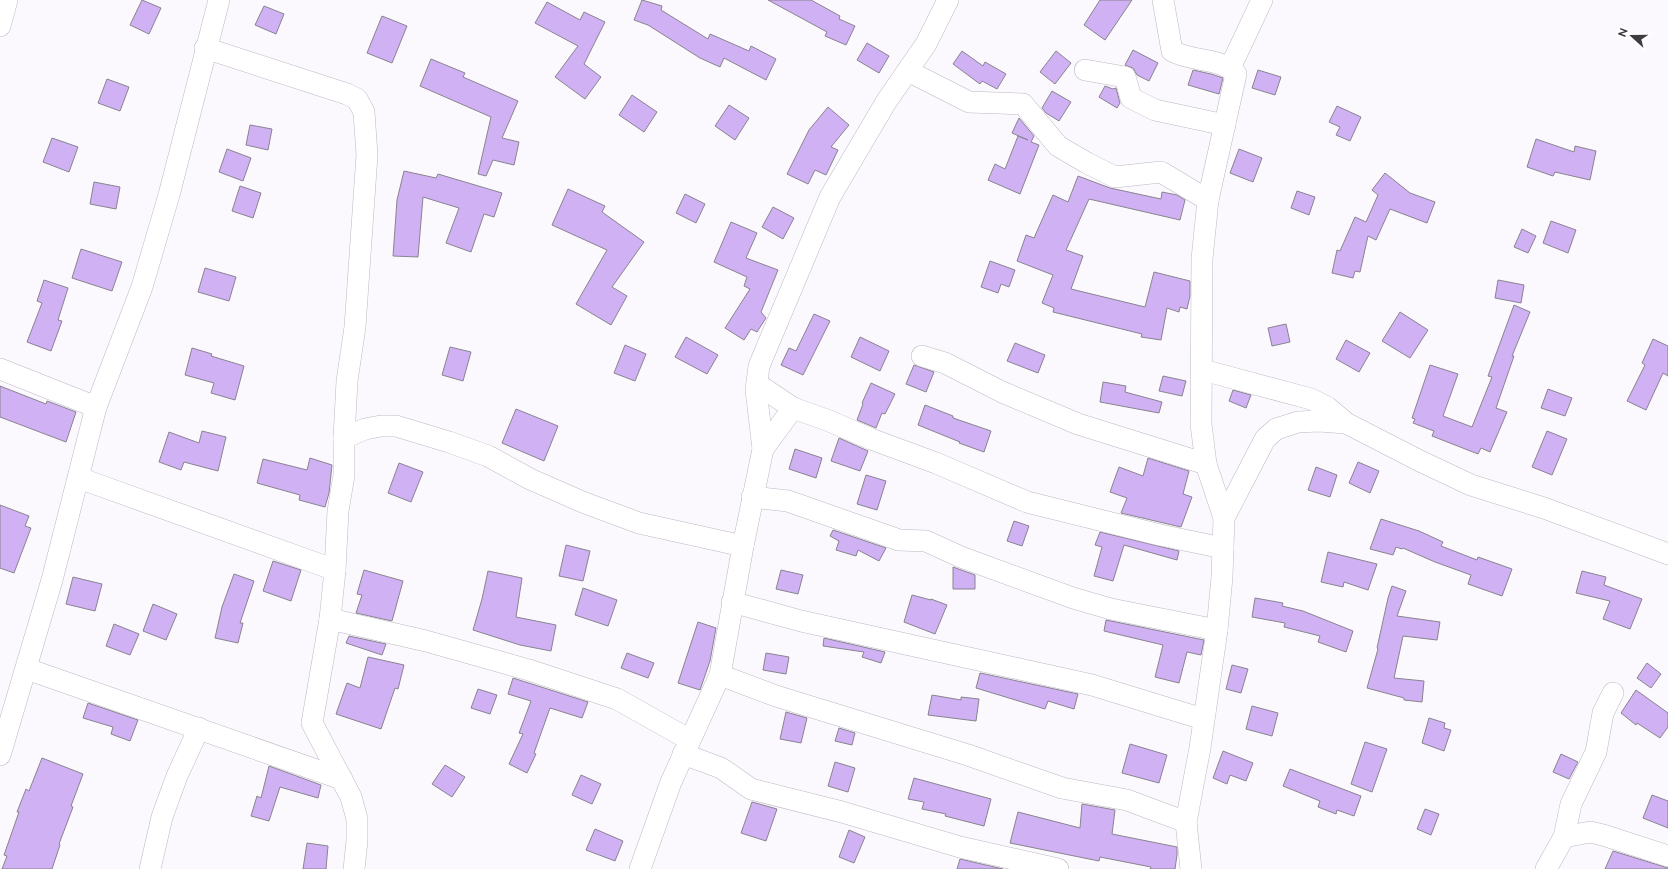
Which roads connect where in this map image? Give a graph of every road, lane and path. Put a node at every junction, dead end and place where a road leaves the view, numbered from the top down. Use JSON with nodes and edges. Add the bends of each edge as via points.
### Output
{"nodes":[{"id":1,"x":7,"y":0,"type":"edge"},
{"id":2,"x":218,"y":0,"type":"edge"},
{"id":3,"x":948,"y":0,"type":"edge"},
{"id":4,"x":1163,"y":0,"type":"edge"},
{"id":5,"x":1262,"y":0,"type":"edge"},
{"id":6,"x":0,"y":26,"type":"edge"},
{"id":7,"x":205,"y":48,"type":"junction"},
{"id":8,"x":1230,"y":68,"type":"junction"},
{"id":9,"x":1084,"y":70,"type":"dead end"},
{"id":10,"x":908,"y":71,"type":"junction"},
{"id":11,"x":1226,"y":125,"type":"junction"},
{"id":12,"x":1208,"y":200,"type":"junction"},
{"id":13,"x":922,"y":356,"type":"dead end"},
{"id":14,"x":0,"y":369,"type":"edge"},
{"id":15,"x":1203,"y":370,"type":"junction"},
{"id":16,"x":757,"y":384,"type":"junction"},
{"id":17,"x":96,"y":407,"type":"junction"},
{"id":18,"x":793,"y":408,"type":"junction"},
{"id":19,"x":1346,"y":423,"type":"junction"},
{"id":20,"x":344,"y":438,"type":"junction"},
{"id":21,"x":763,"y":449,"type":"junction"},
{"id":22,"x":1206,"y":464,"type":"junction"},
{"id":23,"x":79,"y":478,"type":"junction"},
{"id":24,"x":752,"y":497,"type":"junction"},
{"id":25,"x":1224,"y":518,"type":"junction"},
{"id":26,"x":743,"y":546,"type":"junction"},
{"id":27,"x":1223,"y":548,"type":"junction"},
{"id":28,"x":1668,"y":554,"type":"edge"},
{"id":29,"x":335,"y":570,"type":"junction"},
{"id":30,"x":732,"y":602,"type":"junction"},
{"id":31,"x":330,"y":619,"type":"junction"},
{"id":32,"x":1216,"y":630,"type":"junction"},
{"id":33,"x":27,"y":669,"type":"junction"},
{"id":34,"x":720,"y":675,"type":"junction"},
{"id":35,"x":1613,"y":693,"type":"dead end"},
{"id":36,"x":1204,"y":719,"type":"junction"},
{"id":37,"x":4,"y":722,"type":"edge"},
{"id":38,"x":199,"y":728,"type":"junction"},
{"id":39,"x":687,"y":747,"type":"junction"},
{"id":40,"x":0,"y":755,"type":"edge"},
{"id":41,"x":342,"y":779,"type":"junction"},
{"id":42,"x":1186,"y":822,"type":"junction"},
{"id":43,"x":1564,"y":837,"type":"junction"},
{"id":44,"x":1668,"y":856,"type":"edge"},
{"id":45,"x":150,"y":869,"type":"edge"},
{"id":46,"x":354,"y":869,"type":"edge"},
{"id":47,"x":640,"y":869,"type":"edge"},
{"id":48,"x":1058,"y":869,"type":"edge"},
{"id":49,"x":1191,"y":869,"type":"edge"},
{"id":50,"x":1546,"y":869,"type":"edge"}],
"edges":[{"from":1,"to":6,"type":"street"},
{"from":2,"to":7,"type":"street"},
{"from":3,"to":10,"type":"street","via":[[926,44]]},
{"from":4,"to":8,"type":"street","via":[[1172,51],[1182,57],[1205,60]]},
{"from":5,"to":8,"type":"street"},
{"from":7,"to":17,"type":"street","via":[[169,195],[144,280]]},
{"from":7,"to":20,"type":"street","via":[[347,94],[357,99],[364,112],[366,155]]},
{"from":8,"to":11,"type":"street","via":[[1236,74]]},
{"from":9,"to":11,"type":"street","via":[[1125,77],[1131,98],[1156,110]]},
{"from":10,"to":12,"type":"street","via":[[969,102],[1023,104],[1058,146],[1115,177],[1160,172]]},
{"from":10,"to":16,"type":"street","via":[[886,102],[830,197],[759,366]]},
{"from":11,"to":12,"type":"street"},
{"from":12,"to":15,"type":"street","via":[[1202,259]]},
{"from":13,"to":22,"type":"street","via":[[945,363],[1002,392],[1078,424]]},
{"from":14,"to":17,"type":"street"},
{"from":15,"to":19,"type":"street","via":[[1311,399],[1327,407]]},
{"from":15,"to":22,"type":"street","via":[[1200,405]]},
{"from":16,"to":18,"type":"street"},
{"from":16,"to":21,"type":"street"},
{"from":17,"to":23,"type":"street"},
{"from":18,"to":21,"type":"street"},
{"from":18,"to":27,"type":"street","via":[[936,463],[1027,502]]},
{"from":19,"to":25,"type":"street","via":[[1298,422],[1276,429],[1265,439]]},
{"from":19,"to":28,"type":"street","via":[[1471,485],[1544,508]]},
{"from":20,"to":26,"type":"street","via":[[365,429],[396,426],[488,456],[530,479],[639,523]]},
{"from":20,"to":29,"type":"street","via":[[344,475],[338,511]]},
{"from":21,"to":24,"type":"street"},
{"from":22,"to":25,"type":"street"},
{"from":23,"to":29,"type":"street"},
{"from":23,"to":33,"type":"street"},
{"from":24,"to":26,"type":"street"},
{"from":24,"to":32,"type":"street","via":[[788,501],[899,540],[926,541],[961,557],[1073,598],[1111,609]]},
{"from":25,"to":27,"type":"street"},
{"from":26,"to":30,"type":"street"},
{"from":27,"to":32,"type":"street"},
{"from":29,"to":31,"type":"street"},
{"from":30,"to":34,"type":"street","via":[[730,627]]},
{"from":30,"to":36,"type":"street","via":[[801,621],[1092,685]]},
{"from":31,"to":39,"type":"street","via":[[426,640],[616,699]]},
{"from":31,"to":41,"type":"street","via":[[312,723]]},
{"from":32,"to":36,"type":"street"},
{"from":33,"to":37,"type":"street"},
{"from":33,"to":38,"type":"street"},
{"from":34,"to":39,"type":"street"},
{"from":34,"to":42,"type":"street","via":[[776,696],[968,755],[1062,788],[1127,800]]},
{"from":35,"to":43,"type":"street","via":[[1603,713],[1596,752],[1571,804]]},
{"from":36,"to":42,"type":"street"},
{"from":37,"to":40,"type":"street"},
{"from":38,"to":41,"type":"street"},
{"from":38,"to":45,"type":"street","via":[[162,817]]},
{"from":39,"to":47,"type":"street","via":[[670,782]]},
{"from":39,"to":48,"type":"street","via":[[751,790],[842,812],[960,847]]},
{"from":41,"to":46,"type":"street","via":[[351,797],[357,819]]},
{"from":42,"to":49,"type":"street"},
{"from":43,"to":44,"type":"street","via":[[1590,832]]},
{"from":43,"to":50,"type":"street"}]}
